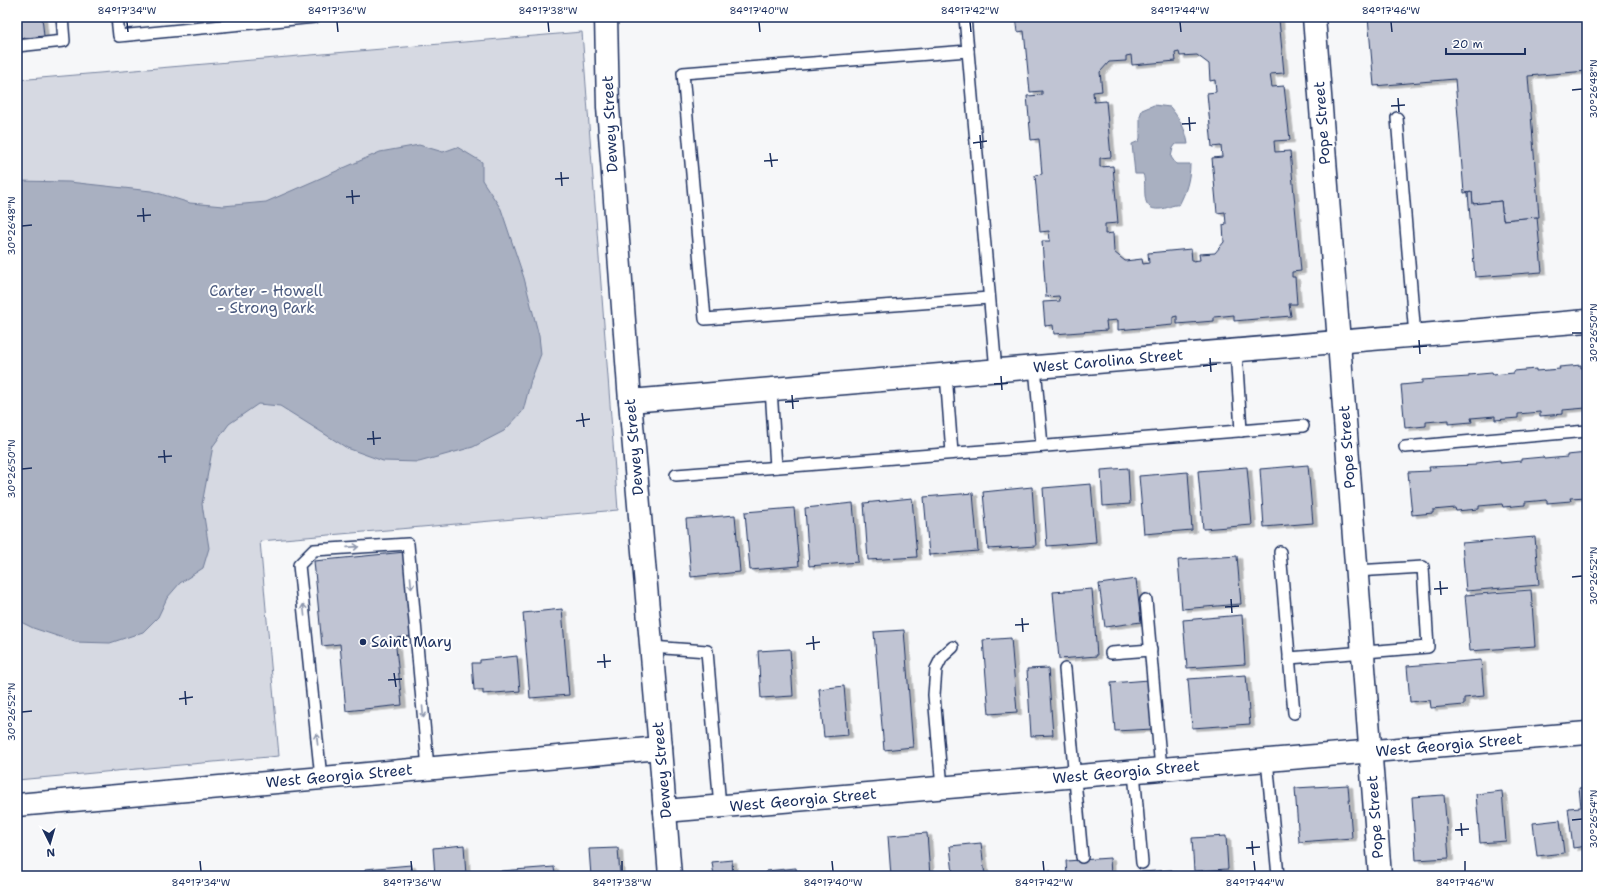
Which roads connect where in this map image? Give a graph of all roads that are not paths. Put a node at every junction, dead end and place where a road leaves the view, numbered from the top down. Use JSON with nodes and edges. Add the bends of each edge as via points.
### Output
{"nodes":[{"id":1,"x":62,"y":17,"type":"edge"},
{"id":2,"x":117,"y":17,"type":"edge"},
{"id":3,"x":315,"y":17,"type":"edge"},
{"id":4,"x":606,"y":17,"type":"edge"},
{"id":5,"x":965,"y":17,"type":"edge"},
{"id":6,"x":1314,"y":17,"type":"edge"},
{"id":7,"x":17,"y":46,"type":"edge"},
{"id":8,"x":968,"y":51,"type":"junction"},
{"id":9,"x":1397,"y":118,"type":"dead end"},
{"id":10,"x":989,"y":298,"type":"junction"},
{"id":11,"x":1587,"y":321,"type":"edge"},
{"id":12,"x":1415,"y":336,"type":"junction"},
{"id":13,"x":1339,"y":342,"type":"junction"},
{"id":14,"x":1236,"y":350,"type":"junction"},
{"id":15,"x":1035,"y":367,"type":"junction"},
{"id":16,"x":996,"y":371,"type":"junction"},
{"id":17,"x":946,"y":374,"type":"junction"},
{"id":18,"x":771,"y":389,"type":"junction"},
{"id":19,"x":630,"y":401,"type":"junction"},
{"id":20,"x":1303,"y":426,"type":"dead end"},
{"id":21,"x":1241,"y":430,"type":"junction"},
{"id":22,"x":1587,"y":431,"type":"edge"},
{"id":23,"x":1042,"y":446,"type":"junction"},
{"id":24,"x":1405,"y":447,"type":"dead end"},
{"id":25,"x":952,"y":453,"type":"junction"},
{"id":26,"x":776,"y":467,"type":"junction"},
{"id":27,"x":676,"y":475,"type":"dead end"},
{"id":28,"x":1280,"y":552,"type":"dead end"},
{"id":29,"x":1356,"y":571,"type":"junction"},
{"id":30,"x":1146,"y":600,"type":"dead end"},
{"id":31,"x":652,"y":647,"type":"junction"},
{"id":32,"x":953,"y":647,"type":"dead end"},
{"id":33,"x":1150,"y":650,"type":"junction"},
{"id":34,"x":1362,"y":652,"type":"junction"},
{"id":35,"x":1111,"y":653,"type":"dead end"},
{"id":36,"x":1289,"y":658,"type":"junction"},
{"id":37,"x":1065,"y":669,"type":"dead end"},
{"id":38,"x":1294,"y":713,"type":"dead end"},
{"id":39,"x":1587,"y":733,"type":"edge"},
{"id":40,"x":660,"y":748,"type":"junction"},
{"id":41,"x":1370,"y":752,"type":"junction"},
{"id":42,"x":1267,"y":760,"type":"junction"},
{"id":43,"x":428,"y":768,"type":"junction"},
{"id":44,"x":1161,"y":770,"type":"junction"},
{"id":45,"x":1134,"y":772,"type":"junction"},
{"id":46,"x":1074,"y":777,"type":"junction"},
{"id":47,"x":321,"y":778,"type":"junction"},
{"id":48,"x":942,"y":788,"type":"junction"},
{"id":49,"x":17,"y":805,"type":"edge"},
{"id":50,"x":720,"y":807,"type":"junction"},
{"id":51,"x":665,"y":812,"type":"junction"},
{"id":52,"x":1082,"y":857,"type":"dead end"},
{"id":53,"x":1142,"y":863,"type":"dead end"},
{"id":54,"x":670,"y":876,"type":"edge"},
{"id":55,"x":1278,"y":876,"type":"edge"},
{"id":56,"x":1380,"y":876,"type":"edge"}],
"edges":[{"from":1,"to":7,"type":"lane","via":[[64,41]]},
{"from":2,"to":3,"type":"lane","via":[[119,36]]},
{"from":4,"to":19,"type":"street","name":"Dewey Street","via":[[608,107]]},
{"from":5,"to":8,"type":"lane"},
{"from":6,"to":13,"type":"street","name":"Pope Street"},
{"from":8,"to":10,"type":"lane"},
{"from":8,"to":10,"type":"lane","via":[[683,73],[705,319]]},
{"from":9,"to":12,"type":"lane"},
{"from":10,"to":16,"type":"lane"},
{"from":11,"to":12,"type":"street","name":"West Carolina Street"},
{"from":12,"to":13,"type":"street","name":"West Carolina Street"},
{"from":13,"to":14,"type":"street","name":"West Carolina Street"},
{"from":13,"to":29,"type":"street","name":"Pope Street"},
{"from":14,"to":15,"type":"street","name":"West Carolina Street"},
{"from":14,"to":21,"type":"lane"},
{"from":15,"to":16,"type":"street","name":"West Carolina Street"},
{"from":15,"to":23,"type":"lane"},
{"from":16,"to":17,"type":"street","name":"West Carolina Street"},
{"from":17,"to":18,"type":"street","name":"West Carolina Street"},
{"from":17,"to":25,"type":"lane"},
{"from":18,"to":19,"type":"street","name":"West Carolina Street"},
{"from":18,"to":26,"type":"lane"},
{"from":19,"to":31,"type":"street","name":"Dewey Street"},
{"from":20,"to":21,"type":"lane"},
{"from":21,"to":23,"type":"lane"},
{"from":22,"to":24,"type":"lane"},
{"from":23,"to":25,"type":"lane"},
{"from":25,"to":26,"type":"lane"},
{"from":26,"to":27,"type":"lane"},
{"from":28,"to":36,"type":"lane"},
{"from":29,"to":34,"type":"street","name":"Pope Street"},
{"from":29,"to":34,"type":"lane","via":[[1422,568],[1427,631],[1428,647]]},
{"from":30,"to":33,"type":"lane"},
{"from":31,"to":40,"type":"street","name":"Dewey Street"},
{"from":31,"to":50,"type":"lane","via":[[707,651]]},
{"from":32,"to":48,"type":"lane","via":[[942,657],[936,669],[934,688]]},
{"from":33,"to":35,"type":"lane"},
{"from":33,"to":44,"type":"lane"},
{"from":34,"to":36,"type":"lane"},
{"from":34,"to":41,"type":"street","name":"Pope Street"},
{"from":36,"to":38,"type":"lane"},
{"from":37,"to":46,"type":"lane"},
{"from":39,"to":41,"type":"street","name":"West Georgia Street"},
{"from":40,"to":43,"type":"street","name":"West Georgia Street"},
{"from":40,"to":51,"type":"street","name":"Dewey Street"},
{"from":41,"to":42,"type":"street","name":"West Georgia Street"},
{"from":41,"to":56,"type":"street","name":"Pope Street"},
{"from":42,"to":44,"type":"street","name":"West Georgia Street"},
{"from":42,"to":55,"type":"lane"},
{"from":43,"to":47,"type":"street","name":"West Georgia Street"},
{"from":47,"to":43,"type":"lane","one_way":true,"via":[[299,565],[314,550],[408,544]]},
{"from":44,"to":45,"type":"street","name":"West Georgia Street"},
{"from":45,"to":46,"type":"street","name":"West Georgia Street"},
{"from":45,"to":53,"type":"lane"},
{"from":46,"to":48,"type":"street","name":"West Georgia Street"},
{"from":46,"to":52,"type":"lane"},
{"from":47,"to":49,"type":"street","name":"West Georgia Street"},
{"from":48,"to":50,"type":"street","name":"West Georgia Street"},
{"from":50,"to":51,"type":"street","name":"West Georgia Street"},
{"from":51,"to":54,"type":"street","name":"Dewey Street"}]}
